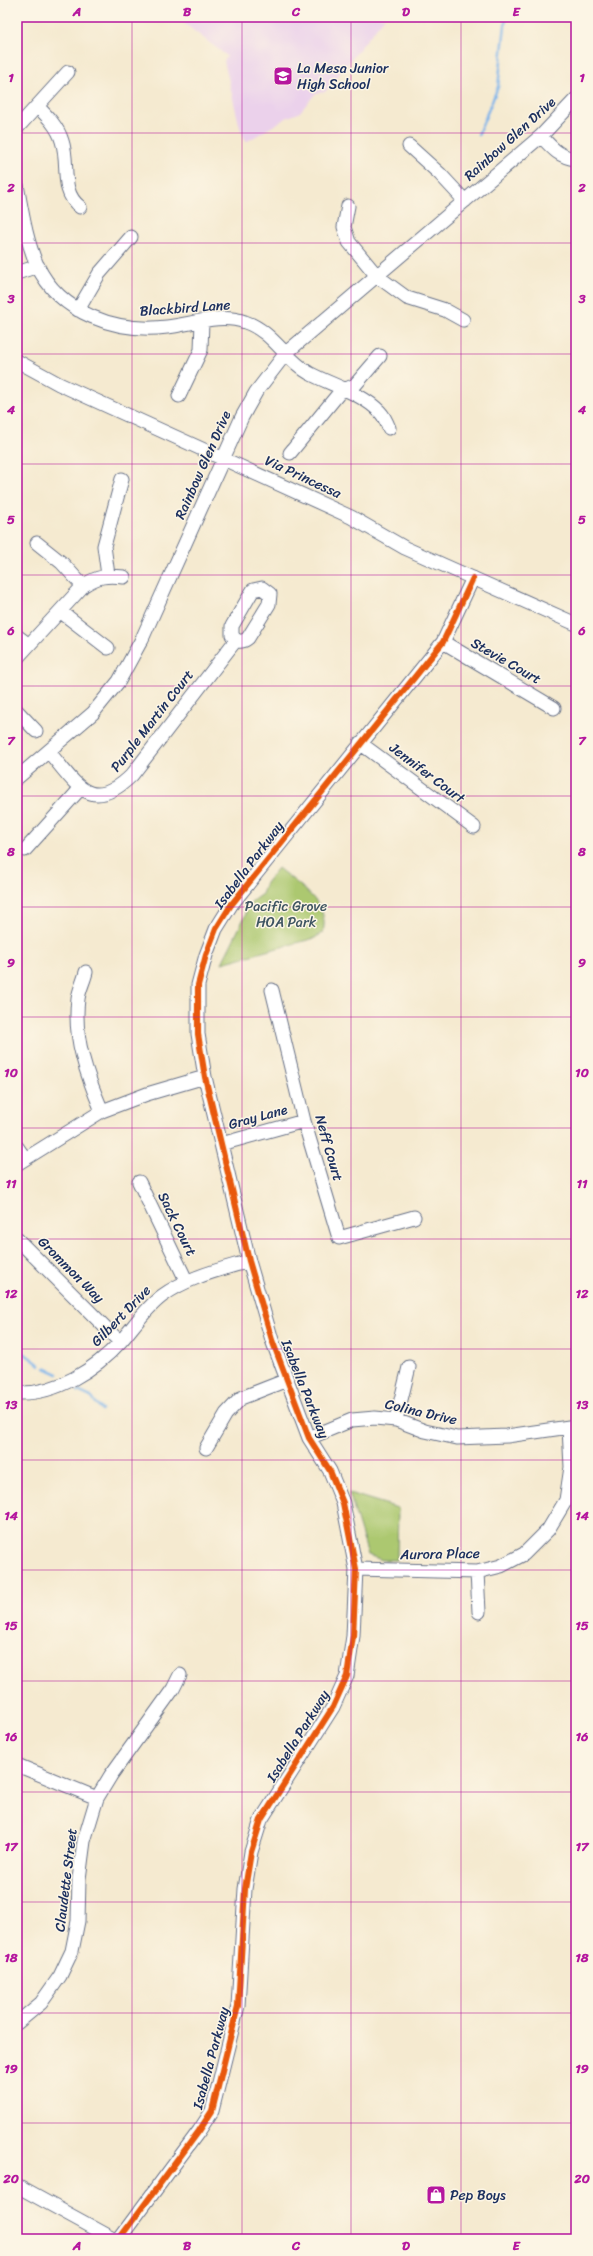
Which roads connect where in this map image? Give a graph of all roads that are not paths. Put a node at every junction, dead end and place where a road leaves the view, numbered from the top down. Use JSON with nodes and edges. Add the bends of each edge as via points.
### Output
{"nodes":[{"id":1,"x":68,"y":72,"type":"dead end"},
{"id":2,"x":576,"y":99,"type":"edge"},
{"id":3,"x":37,"y":106,"type":"junction"},
{"id":4,"x":17,"y":128,"type":"edge"},
{"id":5,"x":541,"y":136,"type":"junction"},
{"id":6,"x":409,"y":146,"type":"dead end"},
{"id":7,"x":576,"y":159,"type":"edge"},
{"id":8,"x":17,"y":185,"type":"edge"},
{"id":9,"x":465,"y":201,"type":"junction"},
{"id":10,"x":348,"y":206,"type":"dead end"},
{"id":11,"x":80,"y":207,"type":"dead end"},
{"id":12,"x":132,"y":237,"type":"dead end"},
{"id":13,"x":38,"y":266,"type":"junction"},
{"id":14,"x":17,"y":273,"type":"edge"},
{"id":15,"x":377,"y":276,"type":"junction"},
{"id":16,"x":78,"y":310,"type":"junction"},
{"id":17,"x":463,"y":320,"type":"dead end"},
{"id":18,"x":202,"y":321,"type":"junction"},
{"id":19,"x":286,"y":353,"type":"junction"},
{"id":20,"x":380,"y":356,"type":"dead end"},
{"id":21,"x":17,"y":361,"type":"edge"},
{"id":22,"x":347,"y":389,"type":"junction"},
{"id":23,"x":179,"y":396,"type":"dead end"},
{"id":24,"x":390,"y":428,"type":"dead end"},
{"id":25,"x":290,"y":452,"type":"dead end"},
{"id":26,"x":224,"y":458,"type":"junction"},
{"id":27,"x":122,"y":479,"type":"dead end"},
{"id":28,"x":37,"y":543,"type":"dead end"},
{"id":29,"x":108,"y":575,"type":"junction"},
{"id":30,"x":124,"y":577,"type":"dead end"},
{"id":31,"x":472,"y":578,"type":"junction"},
{"id":32,"x":83,"y":586,"type":"junction"},
{"id":33,"x":60,"y":611,"type":"junction"},
{"id":34,"x":576,"y":624,"type":"edge"},
{"id":35,"x":17,"y":636,"type":"edge"},
{"id":36,"x":236,"y":640,"type":"dead end"},
{"id":37,"x":443,"y":642,"type":"junction"},
{"id":38,"x":28,"y":645,"type":"junction"},
{"id":39,"x":108,"y":648,"type":"dead end"},
{"id":40,"x":17,"y":658,"type":"edge"},
{"id":41,"x":554,"y":708,"type":"dead end"},
{"id":42,"x":17,"y":711,"type":"edge"},
{"id":43,"x":36,"y":731,"type":"dead end"},
{"id":44,"x":360,"y":743,"type":"junction"},
{"id":45,"x":49,"y":752,"type":"junction"},
{"id":46,"x":17,"y":778,"type":"edge"},
{"id":47,"x":80,"y":789,"type":"junction"},
{"id":48,"x":474,"y":827,"type":"dead end"},
{"id":49,"x":25,"y":850,"type":"dead end"},
{"id":50,"x":86,"y":972,"type":"dead end"},
{"id":51,"x":272,"y":990,"type":"dead end"},
{"id":52,"x":205,"y":1077,"type":"junction"},
{"id":53,"x":102,"y":1111,"type":"junction"},
{"id":54,"x":304,"y":1121,"type":"junction"},
{"id":55,"x":221,"y":1144,"type":"junction"},
{"id":56,"x":19,"y":1156,"type":"edge"},
{"id":57,"x":140,"y":1182,"type":"dead end"},
{"id":58,"x":414,"y":1216,"type":"dead end"},
{"id":59,"x":17,"y":1239,"type":"edge"},
{"id":60,"x":250,"y":1260,"type":"junction"},
{"id":61,"x":186,"y":1280,"type":"junction"},
{"id":62,"x":120,"y":1342,"type":"junction"},
{"id":63,"x":410,"y":1367,"type":"dead end"},
{"id":64,"x":287,"y":1380,"type":"junction"},
{"id":65,"x":17,"y":1393,"type":"edge"},
{"id":66,"x":396,"y":1420,"type":"junction"},
{"id":67,"x":572,"y":1427,"type":"edge"},
{"id":68,"x":310,"y":1438,"type":"junction"},
{"id":69,"x":206,"y":1448,"type":"dead end"},
{"id":70,"x":356,"y":1570,"type":"junction"},
{"id":71,"x":477,"y":1572,"type":"junction"},
{"id":72,"x":479,"y":1612,"type":"dead end"},
{"id":73,"x":180,"y":1675,"type":"dead end"},
{"id":74,"x":17,"y":1765,"type":"edge"},
{"id":75,"x":97,"y":1798,"type":"junction"},
{"id":76,"x":17,"y":2023,"type":"edge"},
{"id":77,"x":17,"y":2186,"type":"edge"},
{"id":78,"x":114,"y":2239,"type":"edge"},
{"id":79,"x":119,"y":2239,"type":"edge"}],
"edges":[{"from":1,"to":3,"type":"street"},
{"from":2,"to":5,"type":"street","name":"Rainbow Glen Drive"},
{"from":3,"to":4,"type":"street"},
{"from":3,"to":11,"type":"street","via":[[54,125],[62,140],[67,191],[72,201]]},
{"from":5,"to":7,"type":"street","via":[[554,151],[566,158]]},
{"from":5,"to":9,"type":"street","name":"Rainbow Glen Drive"},
{"from":6,"to":9,"type":"street","name":"Rainbow Glen Drive"},
{"from":8,"to":13,"type":"street","name":"Blackbird Lane","via":[[28,241]]},
{"from":9,"to":15,"type":"street","name":"Rainbow Glen Drive"},
{"from":10,"to":15,"type":"street","via":[[344,227],[349,242]]},
{"from":12,"to":16,"type":"street","via":[[99,274]]},
{"from":13,"to":14,"type":"street"},
{"from":13,"to":16,"type":"street","name":"Blackbird Lane","via":[[55,291]]},
{"from":15,"to":17,"type":"street","via":[[407,298],[445,310]]},
{"from":15,"to":19,"type":"street","name":"Rainbow Glen Drive"},
{"from":16,"to":18,"type":"street","name":"Blackbird Lane","via":[[109,324],[145,329]]},
{"from":18,"to":19,"type":"street","name":"Blackbird Lane","via":[[230,319],[245,322],[267,335]]},
{"from":18,"to":23,"type":"street","via":[[201,350]]},
{"from":19,"to":22,"type":"street","name":"Blackbird Lane","via":[[309,372]]},
{"from":19,"to":26,"type":"street","name":"Rainbow Glen Drive","via":[[256,392]]},
{"from":20,"to":22,"type":"street","via":[[356,385]]},
{"from":21,"to":26,"type":"street","name":"Via Princessa","via":[[59,384]]},
{"from":22,"to":24,"type":"street","name":"Blackbird Lane","via":[[380,412]]},
{"from":22,"to":25,"type":"street","via":[[340,392]]},
{"from":26,"to":31,"type":"street","name":"Via Princessa","via":[[351,517],[405,548]]},
{"from":26,"to":45,"type":"street","name":"Rainbow Glen Drive","via":[[132,660],[93,714]]},
{"from":27,"to":29,"type":"street","via":[[104,546]]},
{"from":28,"to":32,"type":"street","via":[[62,563]]},
{"from":29,"to":30,"type":"street"},
{"from":29,"to":32,"type":"street","via":[[95,578]]},
{"from":31,"to":34,"type":"street","name":"Via Princessa"},
{"from":31,"to":37,"type":"street","name":"Isabella Parkway"},
{"from":32,"to":33,"type":"street"},
{"from":33,"to":38,"type":"street"},
{"from":33,"to":39,"type":"street"},
{"from":35,"to":38,"type":"street"},
{"from":36,"to":47,"type":"street","name":"Purple Martin Court","via":[[132,775],[118,789],[105,794]]},
{"from":37,"to":41,"type":"street","name":"Stevie Court"},
{"from":37,"to":44,"type":"street","name":"Isabella Parkway"},
{"from":38,"to":40,"type":"street"},
{"from":42,"to":43,"type":"street"},
{"from":44,"to":48,"type":"street","name":"Jennifer Court"},
{"from":44,"to":52,"type":"street","name":"Isabella Parkway","via":[[248,882],[216,929],[198,985],[198,1034]]},
{"from":45,"to":46,"type":"street","name":"Rainbow Glen Drive"},
{"from":45,"to":47,"type":"street"},
{"from":47,"to":49,"type":"street"},
{"from":50,"to":53,"type":"street","via":[[78,999],[78,1038],[87,1077]]},
{"from":51,"to":54,"type":"street","name":"Neff Court"},
{"from":52,"to":53,"type":"street","via":[[147,1094]]},
{"from":52,"to":55,"type":"street","name":"Isabella Parkway"},
{"from":53,"to":56,"type":"street"},
{"from":54,"to":55,"type":"street","name":"Gray Lane"},
{"from":54,"to":58,"type":"street","name":"Neff Court","via":[[339,1238]]},
{"from":55,"to":60,"type":"street","name":"Isabella Parkway"},
{"from":57,"to":61,"type":"street","name":"Sack Court"},
{"from":59,"to":62,"type":"street","name":"Grommon Way"},
{"from":60,"to":61,"type":"street","name":"Gilbert Drive"},
{"from":60,"to":64,"type":"street","name":"Isabella Parkway","via":[[272,1340]]},
{"from":61,"to":62,"type":"street","name":"Gilbert Drive","via":[[161,1296]]},
{"from":62,"to":65,"type":"street","name":"Gilbert Drive","via":[[100,1362],[73,1379],[47,1389]]},
{"from":63,"to":66,"type":"street"},
{"from":64,"to":68,"type":"street","name":"Isabella Parkway"},
{"from":64,"to":69,"type":"street","via":[[241,1398],[222,1419]]},
{"from":66,"to":67,"type":"street","name":"Colina Drive","via":[[425,1431],[457,1438],[507,1436]]},
{"from":66,"to":68,"type":"street","name":"Colina Drive","via":[[352,1420]]},
{"from":67,"to":71,"type":"street","name":"Aurora Place","via":[[571,1467],[566,1500],[548,1530],[524,1554],[501,1566]]},
{"from":68,"to":70,"type":"street","name":"Isabella Parkway","via":[[330,1471],[342,1503]]},
{"from":70,"to":71,"type":"street","name":"Aurora Place"},
{"from":70,"to":79,"type":"street","name":"Isabella Parkway","via":[[353,1636],[347,1676],[333,1708],[261,1820],[251,1852],[245,1889],[238,2006],[212,2111]]},
{"from":71,"to":72,"type":"street"},
{"from":73,"to":75,"type":"street","name":"Claudette Street","via":[[173,1689],[110,1775]]},
{"from":74,"to":75,"type":"street"},
{"from":75,"to":76,"type":"street","name":"Claudette Street","via":[[84,1841],[78,1921],[72,1952],[60,1976],[41,2003]]},
{"from":77,"to":78,"type":"street"}]}
